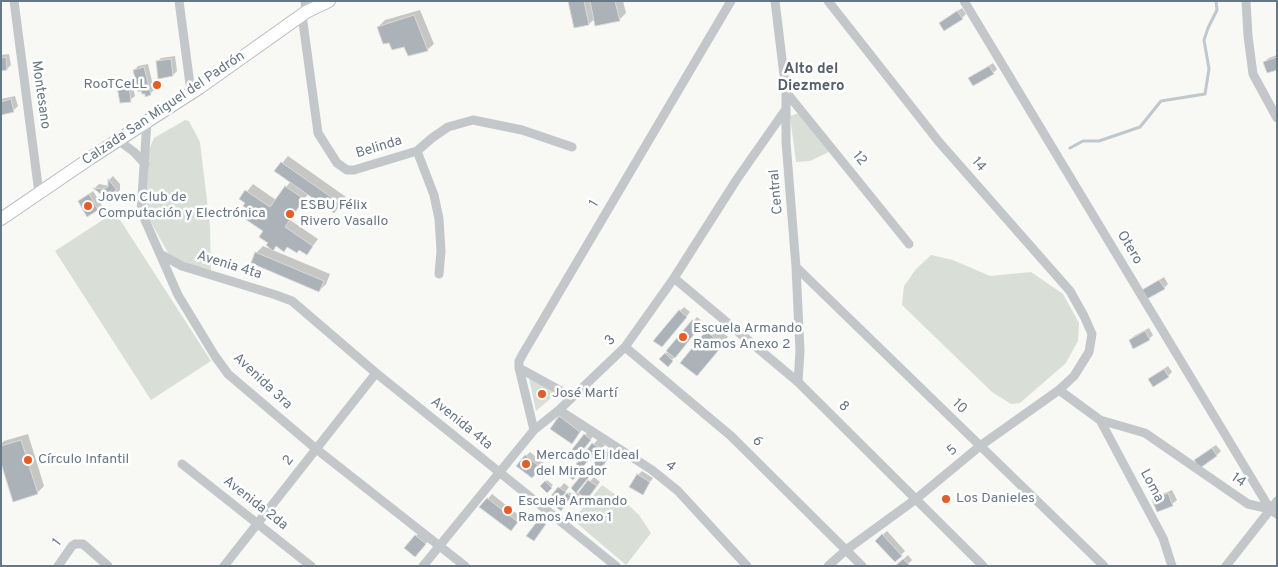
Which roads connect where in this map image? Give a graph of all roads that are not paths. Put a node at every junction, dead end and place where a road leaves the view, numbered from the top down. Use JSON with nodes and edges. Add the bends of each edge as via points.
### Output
{"nodes":[{"id":1,"x":14,"y":1,"type":"edge"},
{"id":2,"x":179,"y":1,"type":"edge"},
{"id":3,"x":328,"y":1,"type":"edge"},
{"id":4,"x":731,"y":1,"type":"edge"},
{"id":5,"x":775,"y":1,"type":"edge"},
{"id":6,"x":828,"y":1,"type":"edge"},
{"id":7,"x":964,"y":1,"type":"edge"},
{"id":8,"x":1246,"y":1,"type":"edge"},
{"id":9,"x":304,"y":9,"type":"edge"},
{"id":10,"x":192,"y":92,"type":"junction"},
{"id":11,"x":786,"y":92,"type":"junction"},
{"id":12,"x":786,"y":109,"type":"junction"},
{"id":13,"x":1277,"y":118,"type":"edge"},
{"id":14,"x":147,"y":121,"type":"junction"},
{"id":15,"x":118,"y":140,"type":"junction"},
{"id":16,"x":572,"y":146,"type":"dead end"},
{"id":17,"x":417,"y":151,"type":"junction"},
{"id":18,"x":145,"y":164,"type":"junction"},
{"id":19,"x":39,"y":193,"type":"junction"},
{"id":20,"x":1,"y":219,"type":"edge"},
{"id":21,"x":909,"y":244,"type":"dead end"},
{"id":22,"x":160,"y":254,"type":"junction"},
{"id":23,"x":796,"y":267,"type":"junction"},
{"id":24,"x":439,"y":274,"type":"dead end"},
{"id":25,"x":674,"y":278,"type":"junction"},
{"id":26,"x":292,"y":301,"type":"joint"},
{"id":27,"x":625,"y":347,"type":"junction"},
{"id":28,"x":1089,"y":352,"type":"joint"},
{"id":29,"x":519,"y":368,"type":"junction"},
{"id":30,"x":376,"y":373,"type":"junction"},
{"id":31,"x":798,"y":382,"type":"junction"},
{"id":32,"x":1059,"y":390,"type":"junction"},
{"id":33,"x":572,"y":397,"type":"junction"},
{"id":34,"x":558,"y":410,"type":"junction"},
{"id":35,"x":1100,"y":420,"type":"junction"},
{"id":36,"x":534,"y":430,"type":"junction"},
{"id":37,"x":980,"y":446,"type":"junction"},
{"id":38,"x":316,"y":448,"type":"junction"},
{"id":39,"x":182,"y":464,"type":"dead end"},
{"id":40,"x":500,"y":472,"type":"junction"},
{"id":41,"x":916,"y":499,"type":"junction"},
{"id":42,"x":1277,"y":501,"type":"edge"},
{"id":43,"x":1273,"y":512,"type":"edge"},
{"id":44,"x":258,"y":524,"type":"junction"},
{"id":45,"x":439,"y":545,"type":"junction"},
{"id":46,"x":846,"y":550,"type":"junction"},
{"id":47,"x":58,"y":566,"type":"edge"},
{"id":48,"x":108,"y":566,"type":"edge"},
{"id":49,"x":224,"y":566,"type":"edge"},
{"id":50,"x":312,"y":566,"type":"edge"},
{"id":51,"x":423,"y":566,"type":"edge"},
{"id":52,"x":465,"y":566,"type":"edge"},
{"id":53,"x":616,"y":566,"type":"edge"},
{"id":54,"x":747,"y":566,"type":"edge"},
{"id":55,"x":828,"y":566,"type":"edge"},
{"id":56,"x":862,"y":566,"type":"edge"},
{"id":57,"x":984,"y":566,"type":"edge"},
{"id":58,"x":1104,"y":566,"type":"edge"},
{"id":59,"x":1172,"y":566,"type":"edge"},
{"id":60,"x":1226,"y":566,"type":"edge"}],
"edges":[{"from":1,"to":19,"type":"street","name":"Montesano"},
{"from":2,"to":10,"type":"street"},
{"from":3,"to":9,"type":"main road","name":"Calzada San Miguel del Padrón"},
{"from":4,"to":29,"type":"street","name":"1","via":[[524,352]]},
{"from":5,"to":11,"type":"street","name":"Central"},
{"from":6,"to":28,"type":"street","name":"14","via":[[940,142],[1070,291],[1092,334]]},
{"from":7,"to":43,"type":"street","name":"Otero"},
{"from":8,"to":13,"type":"street","via":[[1252,74]]},
{"from":9,"to":10,"type":"main road","name":"Calzada San Miguel del Padrón"},
{"from":9,"to":17,"type":"street","name":"Belinda","via":[[318,133],[337,163],[347,170],[354,170]]},
{"from":10,"to":14,"type":"main road","name":"Calzada San Miguel del Padrón"},
{"from":11,"to":12,"type":"street","name":"Central"},
{"from":11,"to":21,"type":"street","name":"12"},
{"from":12,"to":23,"type":"street","name":"Central"},
{"from":12,"to":25,"type":"street","name":"3"},
{"from":14,"to":15,"type":"main road","name":"Calzada San Miguel del Padrón"},
{"from":14,"to":18,"type":"street","name":"Avenida 3ra"},
{"from":15,"to":18,"type":"street"},
{"from":15,"to":19,"type":"main road","name":"Calzada San Miguel del Padrón"},
{"from":16,"to":17,"type":"street","name":"Belinda","via":[[522,130],[473,120],[448,127]]},
{"from":17,"to":24,"type":"street","via":[[434,195],[439,220]]},
{"from":18,"to":22,"type":"street","name":"Avenida 3ra","via":[[141,210]]},
{"from":19,"to":20,"type":"main road","name":"Calzada San Miguel del Padrón"},
{"from":22,"to":26,"type":"street","name":"Avenia 4ta","via":[[182,266]]},
{"from":22,"to":38,"type":"street","name":"Avenida 3ra","via":[[178,295],[228,374]]},
{"from":23,"to":31,"type":"street","name":"Central","via":[[800,351]]},
{"from":23,"to":37,"type":"street","name":"10"},
{"from":25,"to":27,"type":"street","name":"3"},
{"from":25,"to":31,"type":"street","name":"8"},
{"from":26,"to":30,"type":"street","name":"Avenida 4ta"},
{"from":27,"to":33,"type":"street","name":"3"},
{"from":27,"to":46,"type":"street","name":"6","via":[[731,436]]},
{"from":28,"to":32,"type":"street","name":"5","via":[[1074,376]]},
{"from":29,"to":33,"type":"street"},
{"from":29,"to":36,"type":"street"},
{"from":30,"to":38,"type":"street","name":"2"},
{"from":30,"to":40,"type":"street","name":"Avenida 4ta"},
{"from":31,"to":41,"type":"street","name":"8"},
{"from":32,"to":35,"type":"street","name":"14"},
{"from":32,"to":37,"type":"street","name":"5"},
{"from":33,"to":34,"type":"street","name":"3"},
{"from":34,"to":36,"type":"street","name":"3"},
{"from":34,"to":54,"type":"street","name":"4","via":[[652,470],[678,491]]},
{"from":35,"to":43,"type":"street","name":"14","via":[[1145,432],[1248,504]]},
{"from":35,"to":59,"type":"street","name":"Loma","via":[[1163,538]]},
{"from":36,"to":40,"type":"street","name":"3"},
{"from":37,"to":41,"type":"street","name":"5"},
{"from":37,"to":58,"type":"street","name":"10"},
{"from":38,"to":44,"type":"street","name":"2"},
{"from":38,"to":45,"type":"street","name":"Avenida 3ra"},
{"from":39,"to":44,"type":"street","name":"Avenida 2da"},
{"from":40,"to":45,"type":"street","name":"3"},
{"from":40,"to":53,"type":"street","name":"Avenida 4ta"},
{"from":41,"to":46,"type":"street","name":"5"},
{"from":41,"to":57,"type":"street","name":"8"},
{"from":42,"to":43,"type":"street"},
{"from":43,"to":60,"type":"street"},
{"from":44,"to":49,"type":"street","name":"2"},
{"from":44,"to":50,"type":"street","name":"Avenida 2da"},
{"from":45,"to":51,"type":"street","name":"3"},
{"from":45,"to":52,"type":"street","name":"Avenida 3ra"},
{"from":46,"to":55,"type":"street","name":"5"},
{"from":46,"to":56,"type":"street","name":"6"},
{"from":47,"to":48,"type":"street","name":"1","via":[[75,544],[83,544]]}]}
